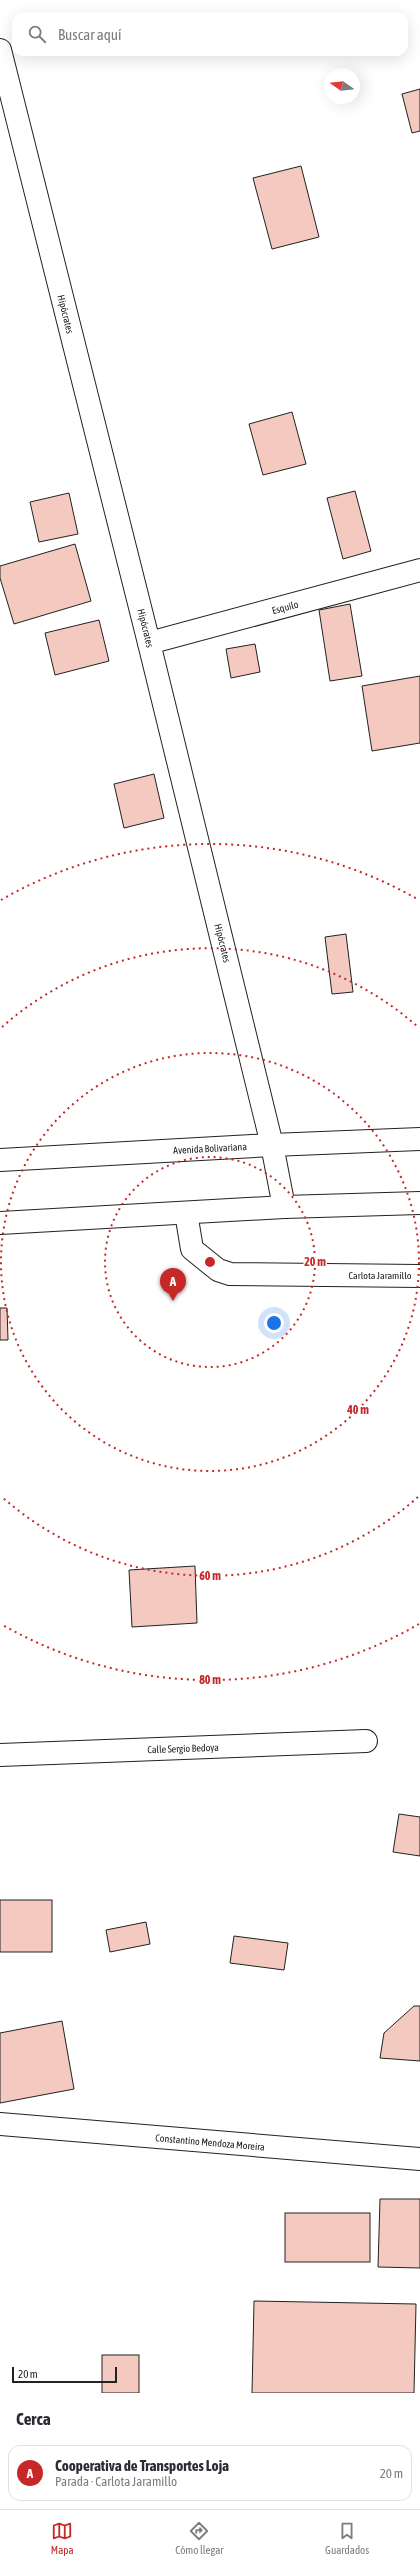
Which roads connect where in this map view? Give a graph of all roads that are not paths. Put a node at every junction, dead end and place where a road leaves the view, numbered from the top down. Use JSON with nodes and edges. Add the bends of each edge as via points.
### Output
{"nodes":[{"id":1,"x":0,"y":50,"type":"edge"},
{"id":2,"x":2,"y":74,"type":"edge"},
{"id":3,"x":420,"y":570,"type":"edge"},
{"id":4,"x":150,"y":643,"type":"junction"},
{"id":5,"x":420,"y":1139,"type":"edge"},
{"id":6,"x":272,"y":1145,"type":"junction"},
{"id":7,"x":0,"y":1160,"type":"edge"},
{"id":8,"x":420,"y":1203,"type":"edge"},
{"id":9,"x":284,"y":1208,"type":"junction"},
{"id":10,"x":186,"y":1213,"type":"junction"},
{"id":11,"x":0,"y":1223,"type":"edge"},
{"id":12,"x":420,"y":1276,"type":"edge"},
{"id":13,"x":366,"y":1741,"type":"dead end"},
{"id":14,"x":0,"y":1755,"type":"edge"},
{"id":15,"x":0,"y":2124,"type":"edge"},
{"id":16,"x":420,"y":2159,"type":"edge"}],
"edges":[{"from":1,"to":2,"type":"main road","name":"Hipócrates"},
{"from":2,"to":4,"type":"main road","name":"Hipócrates"},
{"from":3,"to":4,"type":"main road","name":"Esquilo"},
{"from":4,"to":6,"type":"main road","name":"Hipócrates"},
{"from":5,"to":6,"type":"main road","name":"Avenida Bolivariana"},
{"from":6,"to":7,"type":"main road","name":"Avenida Bolivariana"},
{"from":6,"to":9,"type":"main road","name":"Hipócrates"},
{"from":8,"to":9,"type":"main road"},
{"from":9,"to":10,"type":"main road"},
{"from":10,"to":11,"type":"main road"},
{"from":10,"to":12,"type":"main road","name":"Carlota Jaramillo","via":[[192,1249],[218,1270],[230,1274]]},
{"from":13,"to":14,"type":"main road","name":"Calle Sergio Bedoya"},
{"from":15,"to":16,"type":"main road","name":"Constantino Mendoza Moreira"}]}
